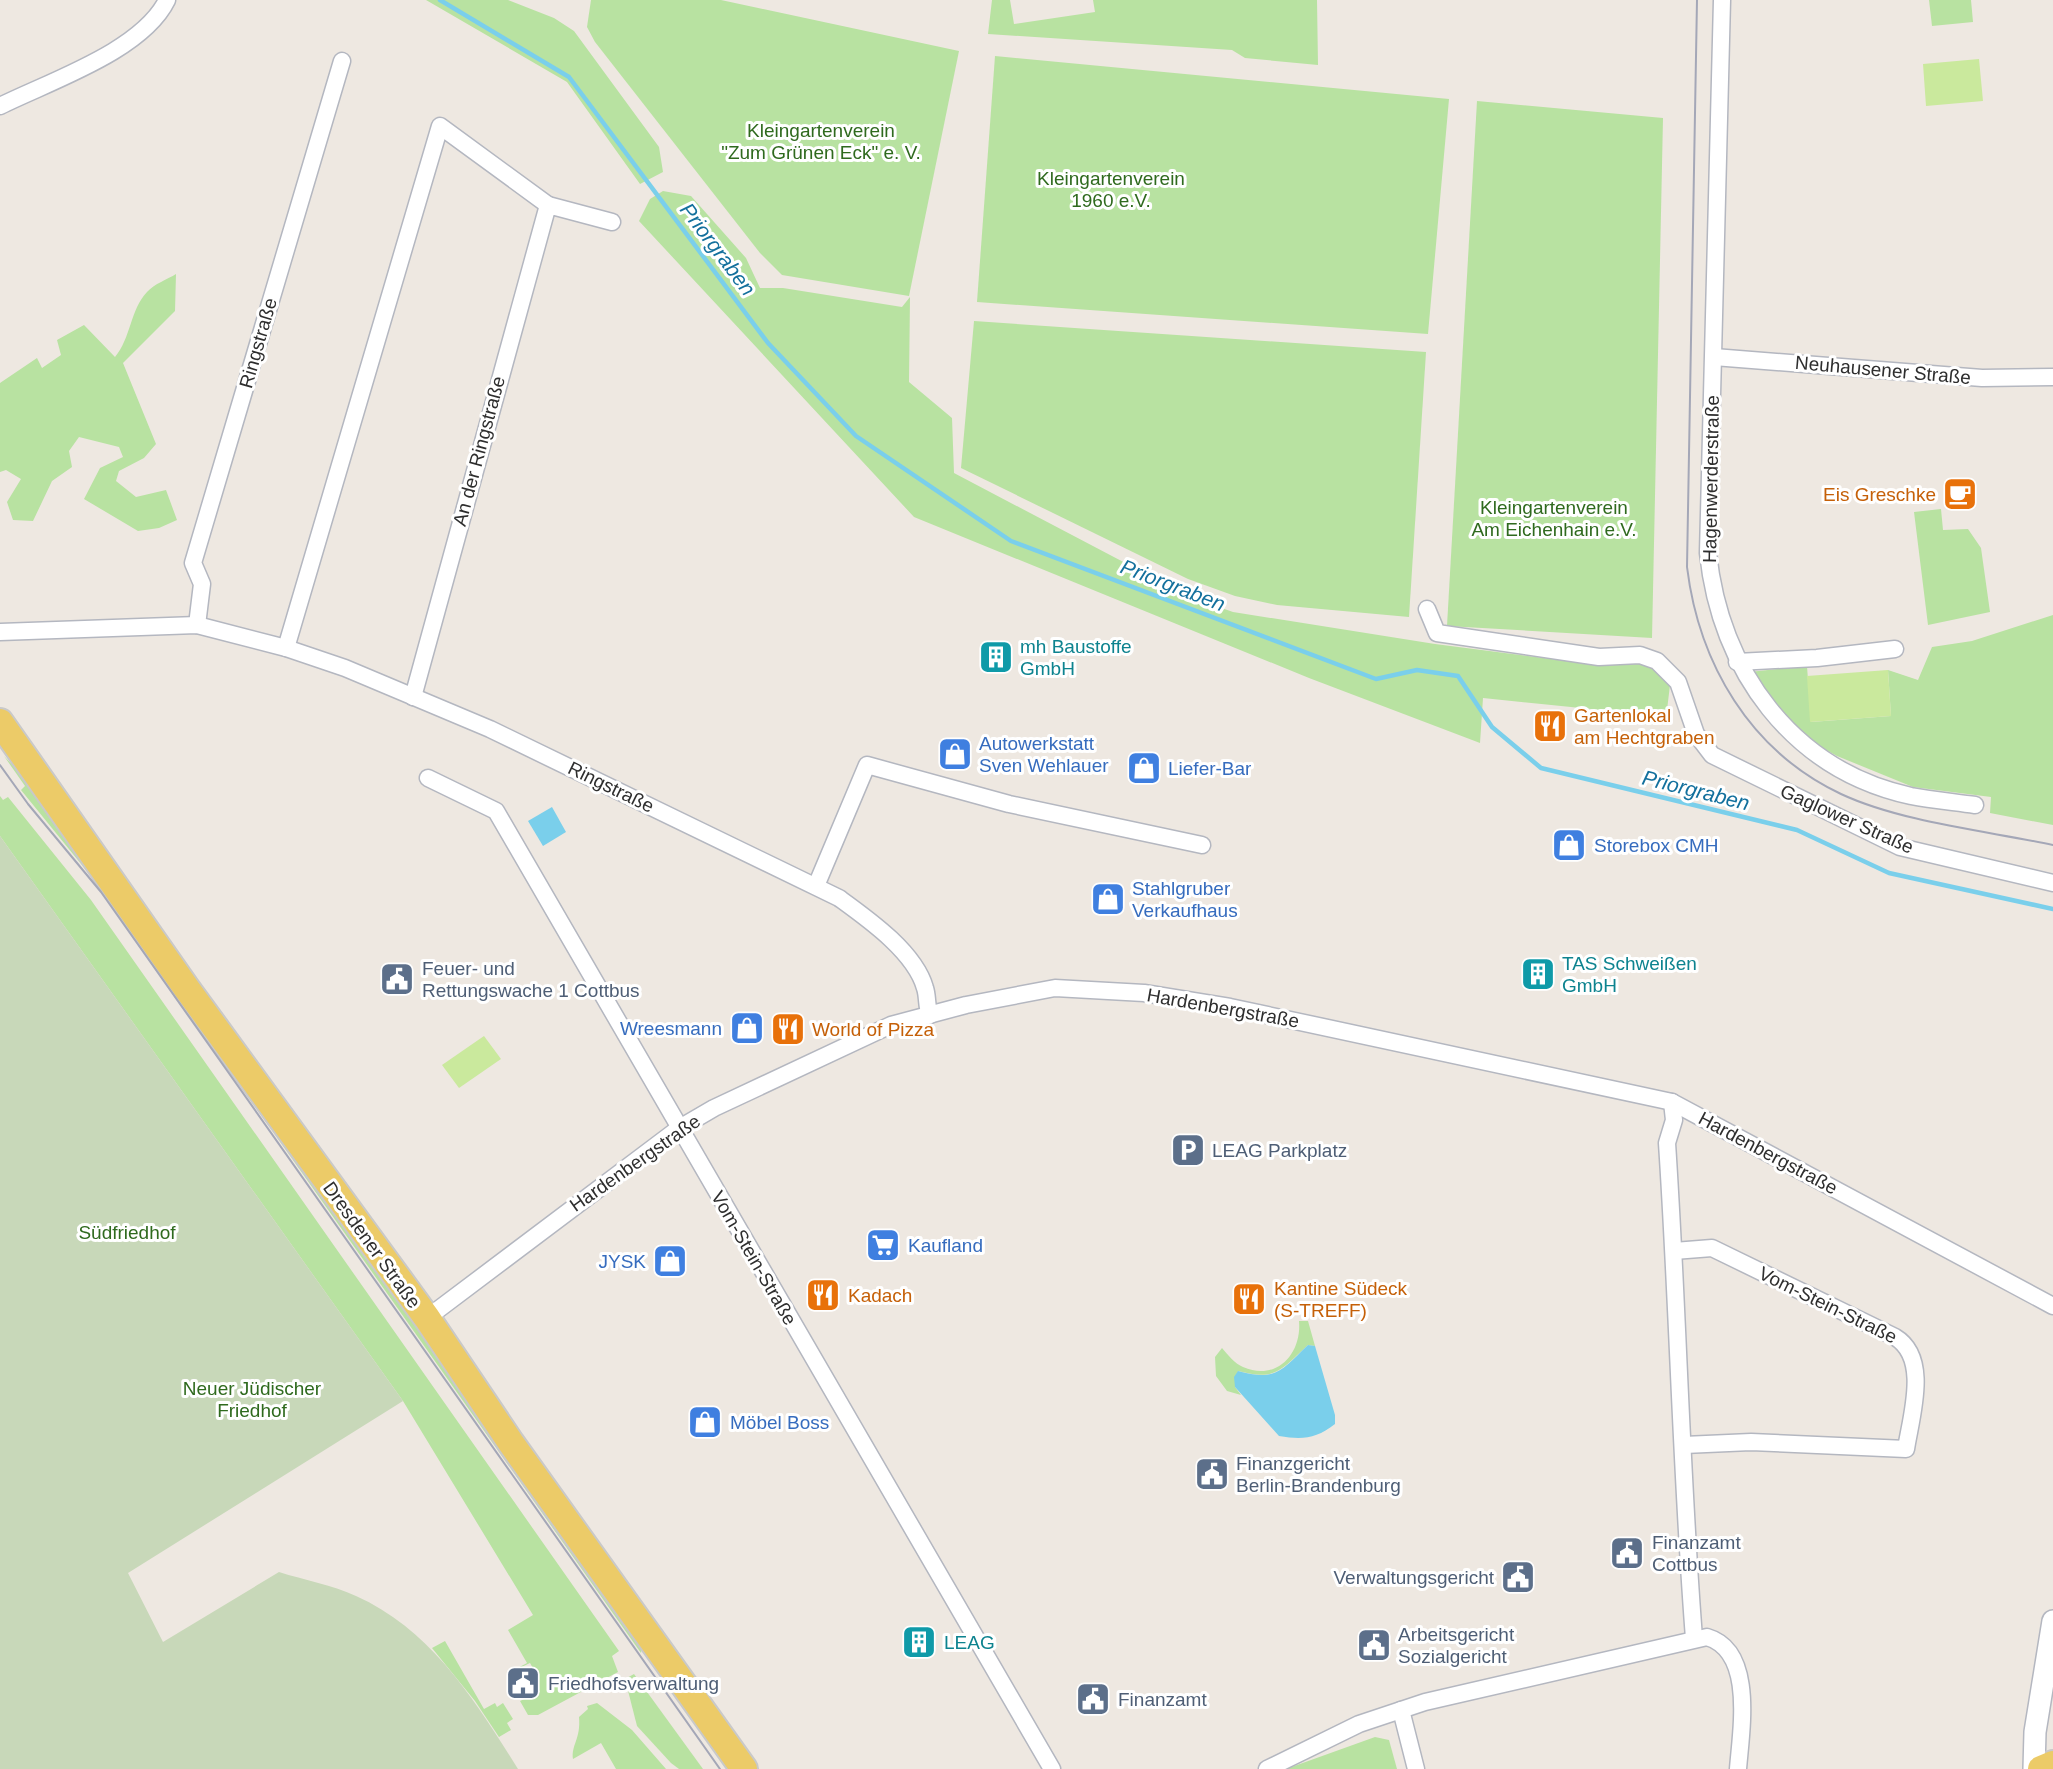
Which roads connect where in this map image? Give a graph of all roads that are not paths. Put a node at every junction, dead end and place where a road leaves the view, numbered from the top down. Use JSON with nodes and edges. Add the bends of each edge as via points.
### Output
{"nodes":[{"id":1,"x":167,"y":0,"type":"edge"},
{"id":2,"x":1722,"y":0,"type":"edge"},
{"id":3,"x":342,"y":61,"type":"dead end"},
{"id":4,"x":0,"y":106,"type":"edge"},
{"id":5,"x":548,"y":205,"type":"junction"},
{"id":6,"x":612,"y":222,"type":"dead end"},
{"id":7,"x":1714,"y":357,"type":"junction"},
{"id":8,"x":2053,"y":377,"type":"edge"},
{"id":9,"x":1427,"y":609,"type":"dead end"},
{"id":10,"x":197,"y":625,"type":"junction"},
{"id":11,"x":0,"y":632,"type":"edge"},
{"id":12,"x":286,"y":649,"type":"junction"},
{"id":13,"x":1895,"y":649,"type":"dead end"},
{"id":14,"x":1737,"y":662,"type":"junction"},
{"id":15,"x":413,"y":697,"type":"junction"},
{"id":16,"x":0,"y":722,"type":"edge"},
{"id":17,"x":428,"y":778,"type":"dead end"},
{"id":18,"x":1975,"y":805,"type":"dead end"},
{"id":19,"x":1202,"y":845,"type":"dead end"},
{"id":20,"x":2053,"y":883,"type":"edge"},
{"id":21,"x":816,"y":886,"type":"junction"},
{"id":22,"x":936,"y":1013,"type":"junction"},
{"id":23,"x":1672,"y":1102,"type":"junction"},
{"id":24,"x":678,"y":1129,"type":"junction"},
{"id":25,"x":1674,"y":1251,"type":"junction"},
{"id":26,"x":2053,"y":1306,"type":"edge"},
{"id":27,"x":426,"y":1318,"type":"junction"},
{"id":28,"x":1684,"y":1446,"type":"junction"},
{"id":29,"x":2053,"y":1621,"type":"edge"},
{"id":30,"x":1694,"y":1638,"type":"junction"},
{"id":31,"x":1401,"y":1710,"type":"junction"},
{"id":32,"x":2053,"y":1764,"type":"edge"},
{"id":33,"x":744,"y":1769,"type":"edge"},
{"id":34,"x":1052,"y":1769,"type":"edge"},
{"id":35,"x":1267,"y":1769,"type":"edge"},
{"id":36,"x":1416,"y":1769,"type":"edge"},
{"id":37,"x":1738,"y":1769,"type":"edge"},
{"id":38,"x":2034,"y":1769,"type":"edge"},
{"id":39,"x":2041,"y":1769,"type":"edge"}],
"edges":[{"from":1,"to":4,"type":"street","via":[[159,17],[117,49]]},
{"from":2,"to":7,"type":"street","name":"Hagenwerderstraße"},
{"from":3,"to":10,"type":"street","name":"Ringstraße","via":[[193,563],[202,584]]},
{"from":5,"to":6,"type":"street"},
{"from":5,"to":12,"type":"street","via":[[440,126]]},
{"from":5,"to":15,"type":"street","name":"An der Ringstraße"},
{"from":7,"to":8,"type":"street","name":"Neuhausener Straße","via":[[1982,378]]},
{"from":7,"to":14,"type":"street","name":"Hagenwerderstraße","via":[[1708,553],[1710,576]]},
{"from":9,"to":20,"type":"street","name":"Gaglower Straße","via":[[1437,633],[1599,657],[1640,655],[1657,661],[1678,682],[1696,734],[1712,755],[1900,847]]},
{"from":10,"to":11,"type":"street","name":"Ringstraße"},
{"from":10,"to":12,"type":"street","name":"Ringstraße"},
{"from":12,"to":15,"type":"street","name":"Ringstraße"},
{"from":13,"to":14,"type":"street"},
{"from":14,"to":18,"type":"street","name":"Hagenwerderstraße","via":[[1764,705],[1797,741],[1833,764],[1909,796]]},
{"from":15,"to":21,"type":"street","name":"Ringstraße","via":[[490,729]]},
{"from":16,"to":27,"type":"main road","name":"Dresdener Straße"},
{"from":17,"to":24,"type":"street","name":"Vom-Stein-Straße","via":[[496,811]]},
{"from":19,"to":21,"type":"street","via":[[1009,804],[867,765]]},
{"from":21,"to":22,"type":"street","name":"Ringstraße","via":[[887,935],[915,970]]},
{"from":22,"to":23,"type":"street","name":"Hardenbergstraße","via":[[1055,988],[1144,993],[1230,1007]]},
{"from":22,"to":24,"type":"street","name":"Hardenbergstraße","via":[[891,1025]]},
{"from":23,"to":25,"type":"street","via":[[1674,1120],[1667,1143]]},
{"from":23,"to":26,"type":"street","name":"Hardenbergstraße"},
{"from":24,"to":27,"type":"street","name":"Hardenbergstraße"},
{"from":24,"to":34,"type":"street","name":"Vom-Stein-Straße"},
{"from":25,"to":28,"type":"street"},
{"from":25,"to":28,"type":"street","name":"Vom-Stein-Straße","via":[[1712,1248],[1895,1337],[1912,1354],[1916,1395],[1906,1449],[1751,1442]]},
{"from":27,"to":33,"type":"main road","name":"Dresdener Straße"},
{"from":28,"to":30,"type":"street"},
{"from":29,"to":38,"type":"street","via":[[2035,1732]]},
{"from":30,"to":31,"type":"street"},
{"from":30,"to":37,"type":"street","via":[[1719,1641],[1736,1661],[1742,1708]]},
{"from":31,"to":35,"type":"street","via":[[1359,1724]]},
{"from":31,"to":36,"type":"street"},
{"from":32,"to":39,"type":"main road"}]}
